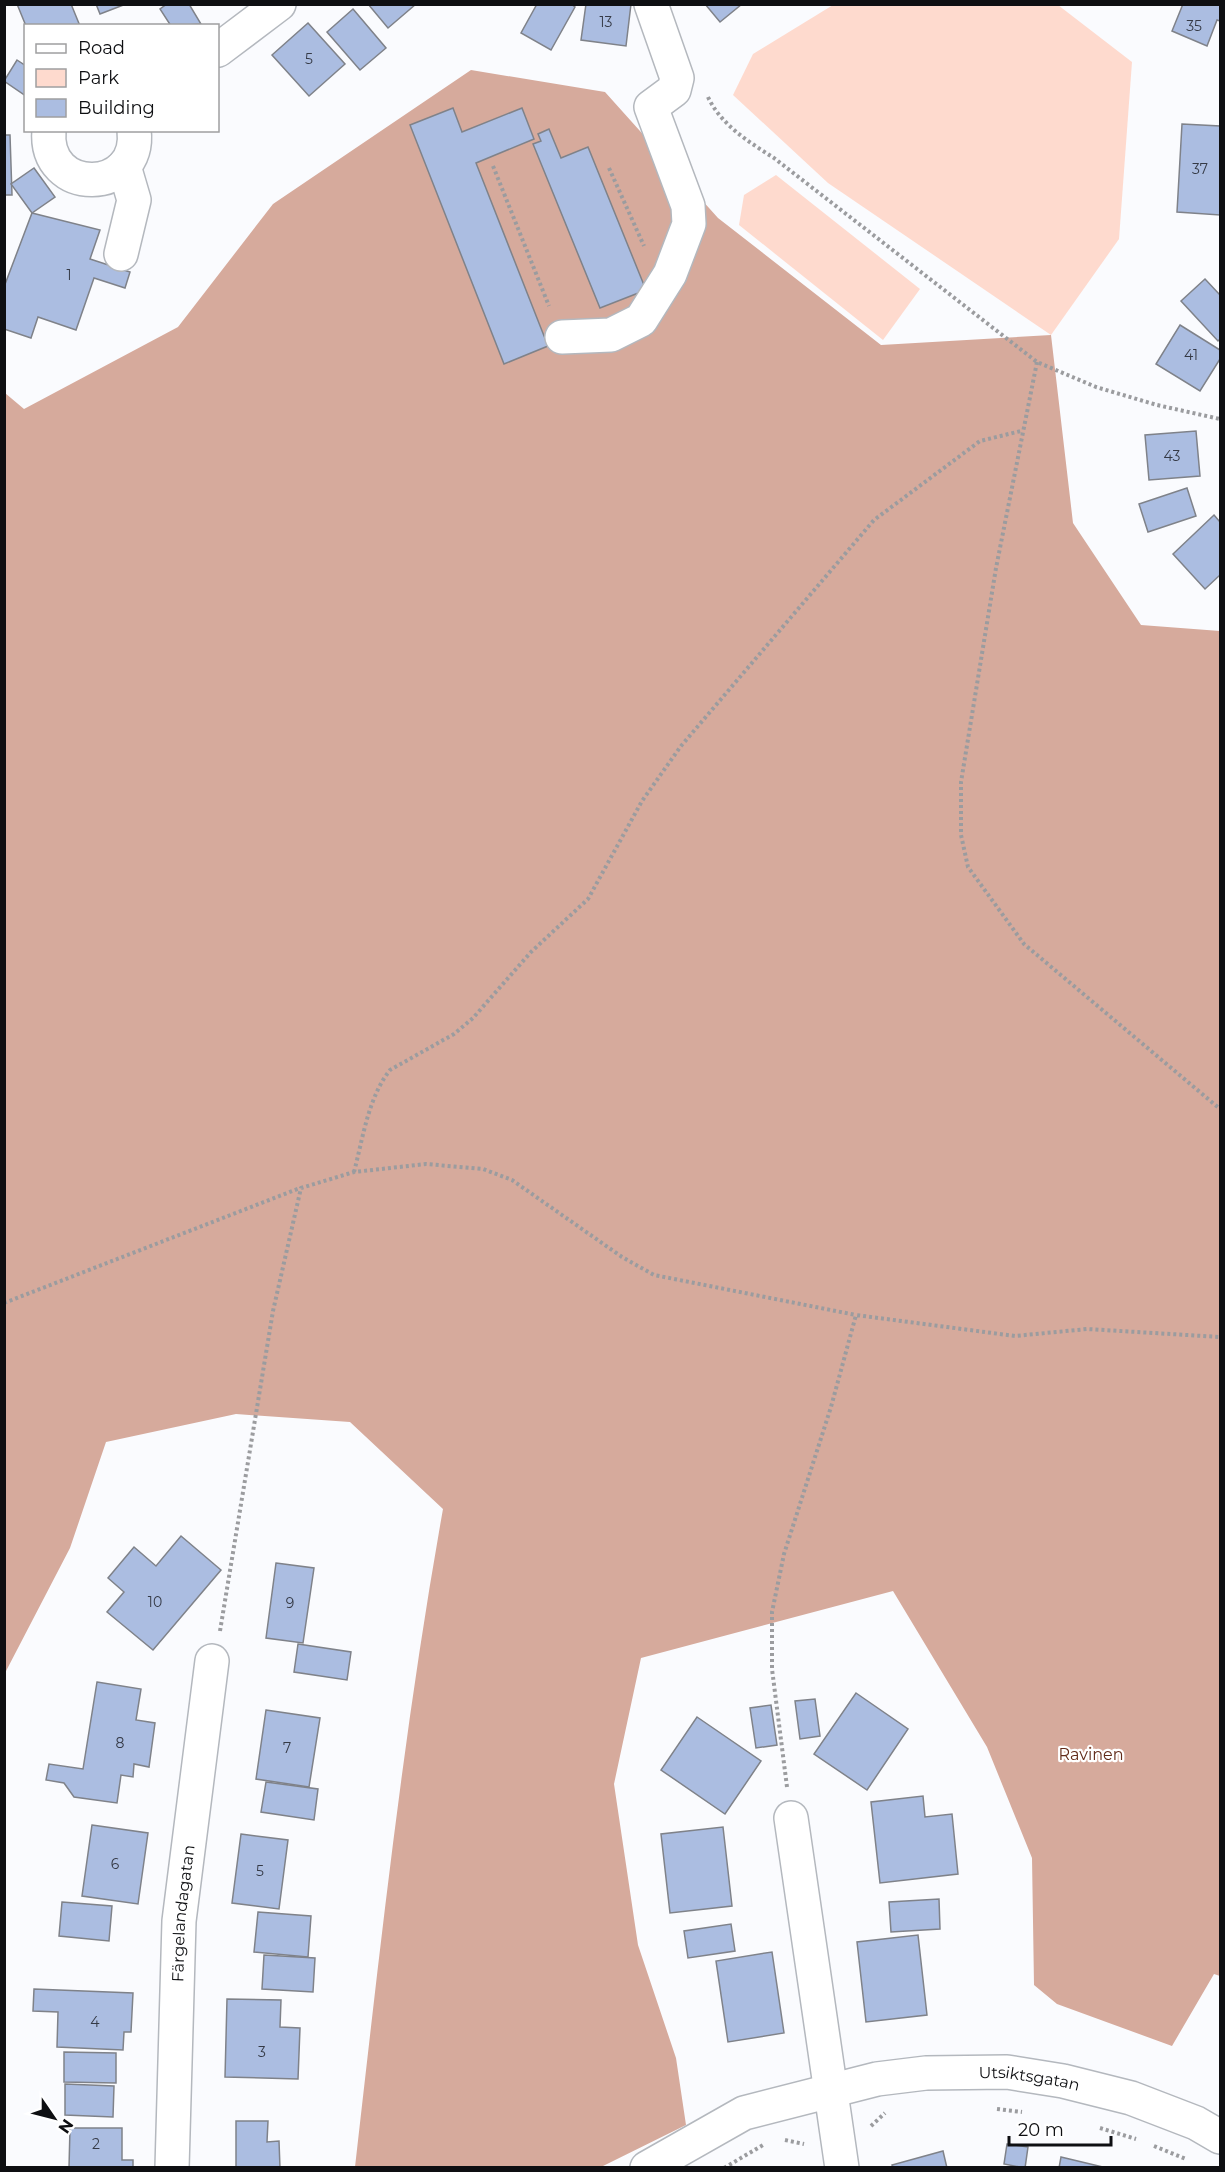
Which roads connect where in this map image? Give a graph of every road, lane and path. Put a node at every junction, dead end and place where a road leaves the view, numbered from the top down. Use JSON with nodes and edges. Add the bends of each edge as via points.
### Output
{"nodes":[{"id":1,"x":279,"y":4,"type":"edge"},
{"id":2,"x":651,"y":4,"type":"edge"},
{"id":3,"x":219,"y":49,"type":"edge"},
{"id":4,"x":705,"y":89,"type":"dead end"},
{"id":5,"x":49,"y":132,"type":"edge"},
{"id":6,"x":134,"y":132,"type":"edge"},
{"id":7,"x":124,"y":166,"type":"junction"},
{"id":8,"x":493,"y":166,"type":"dead end"},
{"id":9,"x":609,"y":168,"type":"dead end"},
{"id":10,"x":121,"y":254,"type":"dead end"},
{"id":11,"x":670,"y":274,"type":"junction"},
{"id":12,"x":562,"y":337,"type":"joint"},
{"id":13,"x":1036,"y":362,"type":"junction"},
{"id":14,"x":1221,"y":419,"type":"edge"},
{"id":15,"x":1021,"y":431,"type":"junction"},
{"id":16,"x":1221,"y":1109,"type":"edge"},
{"id":17,"x":354,"y":1172,"type":"junction"},
{"id":18,"x":301,"y":1188,"type":"junction"},
{"id":19,"x":4,"y":1303,"type":"edge"},
{"id":20,"x":856,"y":1315,"type":"junction"},
{"id":21,"x":1221,"y":1338,"type":"edge"},
{"id":22,"x":212,"y":1661,"type":"joint"},
{"id":23,"x":791,"y":1818,"type":"joint"},
{"id":24,"x":830,"y":2091,"type":"junction"},
{"id":25,"x":992,"y":2108,"type":"dead end"},
{"id":26,"x":887,"y":2112,"type":"dead end"},
{"id":27,"x":1027,"y":2112,"type":"dead end"},
{"id":28,"x":1094,"y":2126,"type":"dead end"},
{"id":29,"x":1221,"y":2137,"type":"edge"},
{"id":30,"x":1138,"y":2140,"type":"dead end"},
{"id":31,"x":777,"y":2141,"type":"dead end"},
{"id":32,"x":767,"y":2143,"type":"dead end"},
{"id":33,"x":1147,"y":2144,"type":"dead end"},
{"id":34,"x":841,"y":2160,"type":"edge"},
{"id":35,"x":1196,"y":2163,"type":"dead end"},
{"id":36,"x":172,"y":2168,"type":"edge"},
{"id":37,"x":647,"y":2168,"type":"edge"},
{"id":38,"x":724,"y":2168,"type":"edge"}],
"edges":[{"from":1,"to":3,"type":"street"},
{"from":2,"to":11,"type":"street","via":[[677,78],[674,90],[651,107],[688,206],[689,224]]},
{"from":4,"to":13,"type":"path","via":[[713,108],[737,134],[774,158]]},
{"from":5,"to":7,"type":"street","via":[[52,154],[70,175],[99,180],[113,176]]},
{"from":6,"to":7,"type":"street","via":[[132,154]]},
{"from":7,"to":10,"type":"street","via":[[134,200]]},
{"from":8,"to":12,"type":"path"},
{"from":9,"to":11,"type":"path","via":[[650,258]]},
{"from":11,"to":12,"type":"street","via":[[641,320],[611,335]]},
{"from":13,"to":14,"type":"path","via":[[1096,387]]},
{"from":13,"to":15,"type":"path"},
{"from":15,"to":16,"type":"path","via":[[961,783],[961,835],[968,867],[1024,944]]},
{"from":15,"to":17,"type":"path","via":[[980,441],[874,520],[681,746],[642,801],[588,899],[531,952],[473,1018],[385,1077],[366,1124]]},
{"from":17,"to":18,"type":"path"},
{"from":17,"to":20,"type":"path","via":[[426,1164],[483,1169],[512,1180],[654,1275]]},
{"from":18,"to":19,"type":"path"},
{"from":18,"to":22,"type":"path","via":[[273,1311],[224,1613]]},
{"from":20,"to":21,"type":"path","via":[[1016,1336],[1087,1329]]},
{"from":20,"to":23,"type":"path","via":[[784,1554],[772,1612],[772,1668]]},
{"from":22,"to":36,"type":"street","name":"Färgelandagatan","via":[[179,1922]]},
{"from":23,"to":24,"type":"street"},
{"from":24,"to":29,"type":"street","name":"Utsiktsgatan","via":[[926,2073],[1007,2072],[1131,2097]]},
{"from":24,"to":34,"type":"street"},
{"from":24,"to":37,"type":"street","name":"Utsiktsgatan","via":[[744,2113]]},
{"from":25,"to":27,"type":"path"},
{"from":26,"to":34,"type":"path","via":[[872,2124],[858,2149]]},
{"from":28,"to":30,"type":"path"},
{"from":31,"to":34,"type":"path","via":[[804,2144],[817,2156]]},
{"from":32,"to":38,"type":"path"},
{"from":33,"to":35,"type":"path"}]}
